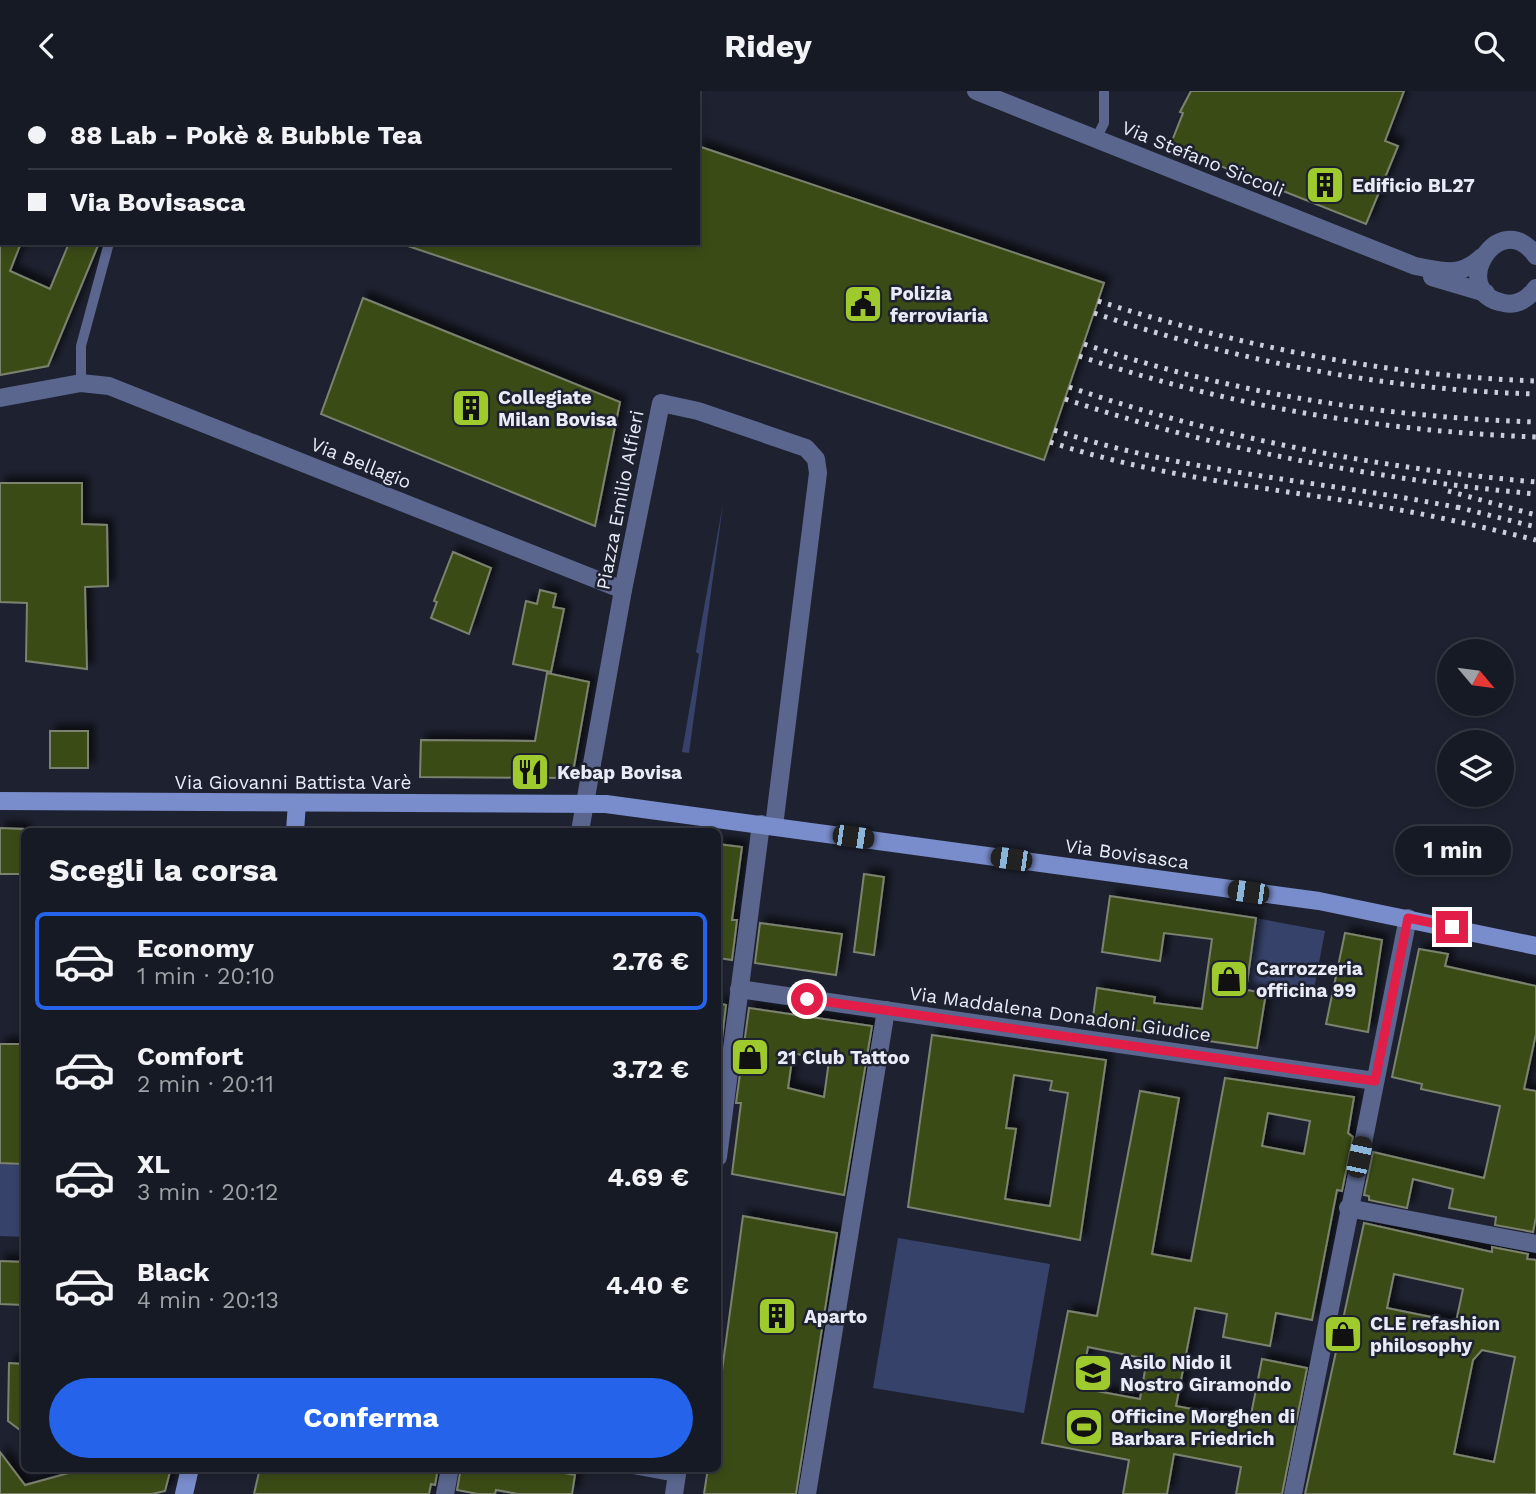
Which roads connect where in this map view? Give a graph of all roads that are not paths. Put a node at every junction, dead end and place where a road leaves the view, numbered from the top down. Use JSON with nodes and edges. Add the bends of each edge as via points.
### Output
{"nodes":[{"id":1,"x":976,"y":91,"type":"edge"},
{"id":2,"x":1104,"y":91,"type":"edge"},
{"id":3,"x":1096,"y":139,"type":"junction"},
{"id":4,"x":108,"y":245,"type":"edge"},
{"id":5,"x":1536,"y":256,"type":"edge"},
{"id":6,"x":1482,"y":257,"type":"junction"},
{"id":7,"x":1415,"y":266,"type":"junction"},
{"id":8,"x":1536,"y":288,"type":"edge"},
{"id":9,"x":1486,"y":293,"type":"junction"},
{"id":10,"x":1528,"y":305,"type":"edge"},
{"id":11,"x":81,"y":383,"type":"junction"},
{"id":12,"x":0,"y":398,"type":"edge"},
{"id":13,"x":622,"y":590,"type":"junction"},
{"id":14,"x":0,"y":801,"type":"edge"},
{"id":15,"x":297,"y":803,"type":"junction"},
{"id":16,"x":585,"y":803,"type":"junction"},
{"id":17,"x":768,"y":825,"type":"junction"},
{"id":18,"x":295,"y":828,"type":"edge"},
{"id":19,"x":581,"y":828,"type":"edge"},
{"id":20,"x":1408,"y":918,"type":"junction"},
{"id":21,"x":1536,"y":946,"type":"edge"},
{"id":22,"x":739,"y":989,"type":"junction"},
{"id":23,"x":886,"y":1010,"type":"junction"},
{"id":24,"x":1375,"y":1081,"type":"junction"},
{"id":25,"x":721,"y":1133,"type":"edge"},
{"id":26,"x":1348,"y":1208,"type":"junction"},
{"id":27,"x":1536,"y":1244,"type":"edge"},
{"id":28,"x":189,"y":1472,"type":"edge"},
{"id":29,"x":449,"y":1472,"type":"edge"},
{"id":30,"x":644,"y":1472,"type":"edge"},
{"id":31,"x":676,"y":1480,"type":"edge"},
{"id":32,"x":184,"y":1494,"type":"edge"},
{"id":33,"x":445,"y":1494,"type":"edge"},
{"id":34,"x":807,"y":1494,"type":"edge"},
{"id":35,"x":1293,"y":1494,"type":"edge"}],
"edges":[{"from":1,"to":3,"type":"street","name":"Via Stefano Siccoli"},
{"from":2,"to":3,"type":"lane","via":[[1104,123]]},
{"from":3,"to":7,"type":"street","name":"Via Stefano Siccoli"},
{"from":4,"to":11,"type":"lane","via":[[81,346]]},
{"from":5,"to":6,"type":"street","name":"Via Stefano Siccoli","via":[[1524,244],[1506,241]]},
{"from":6,"to":7,"type":"street","name":"Via Stefano Siccoli","via":[[1470,268],[1451,272]]},
{"from":6,"to":9,"type":"street","via":[[1478,276]]},
{"from":7,"to":9,"type":"street","name":"Via Stefano Siccoli","via":[[1433,278]]},
{"from":8,"to":10,"type":"street"},
{"from":9,"to":10,"type":"street","name":"Via Stefano Siccoli","via":[[1502,303]]},
{"from":11,"to":12,"type":"street"},
{"from":11,"to":13,"type":"street","name":"Via Bellagio","via":[[126,391]]},
{"from":13,"to":16,"type":"street","name":"Piazza Emilio Alfieri"},
{"from":13,"to":17,"type":"street","name":"Piazza Emilio Alfieri","via":[[660,403],[698,411],[812,452],[818,473]]},
{"from":14,"to":15,"type":"street","name":"Via Giovanni Battista Varè"},
{"from":15,"to":16,"type":"street","name":"Via Giovanni Battista Varè"},
{"from":15,"to":18,"type":"street"},
{"from":16,"to":17,"type":"street","name":"Via Bovisasca"},
{"from":16,"to":19,"type":"street","name":"Piazza Emilio Alfieri"},
{"from":17,"to":20,"type":"street","name":"Via Bovisasca","via":[[1319,901]]},
{"from":17,"to":22,"type":"street"},
{"from":20,"to":21,"type":"street","name":"Via Bovisasca"},
{"from":20,"to":24,"type":"street"},
{"from":22,"to":23,"type":"street","name":"Via Maddalena Donadoni Giudice"},
{"from":22,"to":25,"type":"street"},
{"from":23,"to":24,"type":"street","name":"Via Maddalena Donadoni Giudice"},
{"from":23,"to":34,"type":"street"},
{"from":24,"to":26,"type":"street"},
{"from":26,"to":27,"type":"street"},
{"from":26,"to":35,"type":"street"},
{"from":28,"to":32,"type":"street"},
{"from":29,"to":33,"type":"street"},
{"from":30,"to":31,"type":"lane"}]}
